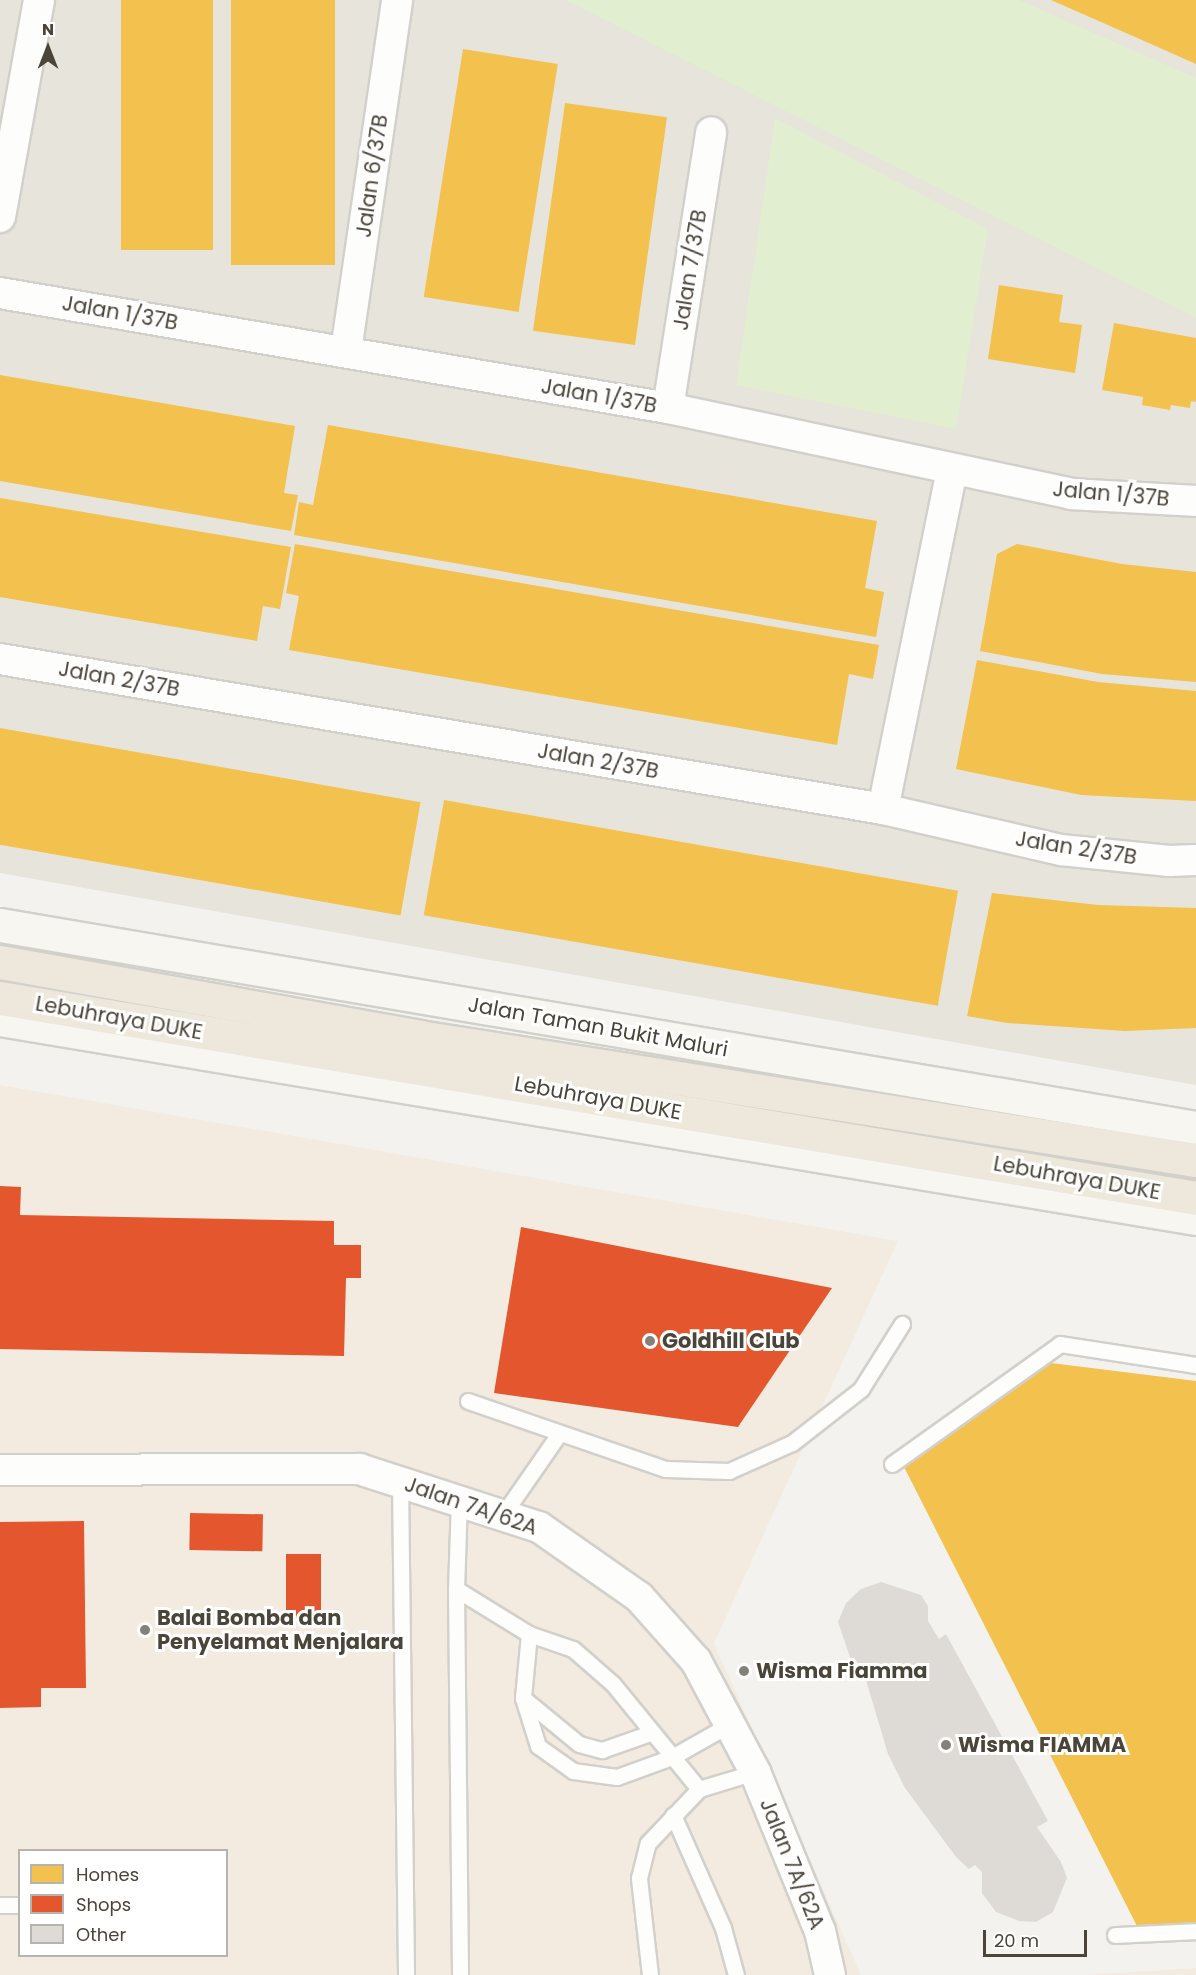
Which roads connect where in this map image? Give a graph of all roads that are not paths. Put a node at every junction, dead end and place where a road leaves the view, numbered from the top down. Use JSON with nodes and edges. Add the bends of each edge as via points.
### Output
{"nodes":[{"id":1,"x":39,"y":0,"type":"edge"},
{"id":2,"x":397,"y":0,"type":"edge"},
{"id":3,"x":711,"y":132,"type":"dead end"},
{"id":4,"x":0,"y":217,"type":"edge"},
{"id":5,"x":0,"y":293,"type":"edge"},
{"id":6,"x":346,"y":351,"type":"junction"},
{"id":7,"x":668,"y":408,"type":"junction"},
{"id":8,"x":952,"y":469,"type":"junction"},
{"id":9,"x":1196,"y":501,"type":"edge"},
{"id":10,"x":0,"y":659,"type":"edge"},
{"id":11,"x":883,"y":809,"type":"junction"},
{"id":12,"x":1196,"y":860,"type":"edge"},
{"id":13,"x":0,"y":925,"type":"edge"},
{"id":14,"x":0,"y":962,"type":"edge"},
{"id":15,"x":0,"y":998,"type":"edge"},
{"id":16,"x":0,"y":1019,"type":"edge"},
{"id":17,"x":1196,"y":1128,"type":"edge"},
{"id":18,"x":1196,"y":1160,"type":"edge"},
{"id":19,"x":1196,"y":1198,"type":"edge"},
{"id":20,"x":1196,"y":1218,"type":"edge"},
{"id":21,"x":902,"y":1324,"type":"dead end"},
{"id":22,"x":1196,"y":1365,"type":"edge"},
{"id":23,"x":468,"y":1401,"type":"dead end"},
{"id":24,"x":559,"y":1434,"type":"junction"},
{"id":25,"x":892,"y":1464,"type":"dead end"},
{"id":26,"x":0,"y":1470,"type":"edge"},
{"id":27,"x":400,"y":1481,"type":"junction"},
{"id":28,"x":459,"y":1499,"type":"junction"},
{"id":29,"x":504,"y":1513,"type":"junction"},
{"id":30,"x":456,"y":1588,"type":"junction"},
{"id":31,"x":529,"y":1634,"type":"junction"},
{"id":32,"x":523,"y":1698,"type":"junction"},
{"id":33,"x":730,"y":1724,"type":"junction"},
{"id":34,"x":650,"y":1732,"type":"junction"},
{"id":35,"x":672,"y":1757,"type":"junction"},
{"id":36,"x":755,"y":1772,"type":"junction"},
{"id":37,"x":699,"y":1789,"type":"junction"},
{"id":38,"x":673,"y":1815,"type":"junction"},
{"id":39,"x":0,"y":1905,"type":"edge"},
{"id":40,"x":18,"y":1905,"type":"edge"},
{"id":41,"x":1196,"y":1931,"type":"edge"},
{"id":42,"x":1115,"y":1935,"type":"dead end"},
{"id":43,"x":406,"y":1975,"type":"edge"},
{"id":44,"x":460,"y":1975,"type":"edge"},
{"id":45,"x":650,"y":1975,"type":"edge"},
{"id":46,"x":736,"y":1975,"type":"edge"},
{"id":47,"x":831,"y":1975,"type":"edge"}],
"edges":[{"from":1,"to":4,"type":"street"},
{"from":2,"to":6,"type":"street","name":"Jalan 6/37B"},
{"from":3,"to":7,"type":"street","name":"Jalan 7/37B"},
{"from":5,"to":6,"type":"street","name":"Jalan 1/37B"},
{"from":6,"to":7,"type":"street","name":"Jalan 1/37B"},
{"from":7,"to":8,"type":"street","name":"Jalan 1/37B"},
{"from":8,"to":9,"type":"street","name":"Jalan 1/37B","via":[[1071,494]]},
{"from":8,"to":11,"type":"street"},
{"from":10,"to":11,"type":"street","name":"Jalan 2/37B"},
{"from":11,"to":12,"type":"street","name":"Jalan 2/37B","via":[[1061,850]]},
{"from":13,"to":17,"type":"main road","name":"Jalan Taman Bukit Maluri"},
{"from":14,"to":18,"type":"highway","name":"Lebuhraya DUKE","via":[[419,1037]]},
{"from":15,"to":19,"type":"highway","name":"Lebuhraya DUKE"},
{"from":16,"to":20,"type":"main road"},
{"from":21,"to":24,"type":"lane","via":[[861,1389],[792,1443],[729,1472],[666,1469]]},
{"from":22,"to":25,"type":"lane","via":[[1060,1344]]},
{"from":23,"to":24,"type":"lane"},
{"from":24,"to":29,"type":"lane"},
{"from":26,"to":27,"type":"street","name":"Jalan 7A/62A","via":[[359,1469]]},
{"from":27,"to":28,"type":"street","name":"Jalan 7A/62A"},
{"from":27,"to":43,"type":"lane"},
{"from":28,"to":29,"type":"street","name":"Jalan 7A/62A"},
{"from":28,"to":30,"type":"lane"},
{"from":29,"to":33,"type":"street","name":"Jalan 7A/62A","via":[[539,1527],[639,1597],[696,1661]]},
{"from":30,"to":31,"type":"lane"},
{"from":30,"to":44,"type":"lane"},
{"from":31,"to":32,"type":"lane"},
{"from":31,"to":34,"type":"lane","via":[[573,1649],[613,1684]]},
{"from":32,"to":34,"type":"lane","via":[[579,1744],[602,1750]]},
{"from":32,"to":35,"type":"lane","via":[[538,1746],[573,1771],[617,1777]]},
{"from":33,"to":35,"type":"lane"},
{"from":33,"to":36,"type":"street","name":"Jalan 7A/62A"},
{"from":34,"to":35,"type":"lane"},
{"from":35,"to":37,"type":"lane"},
{"from":36,"to":37,"type":"lane"},
{"from":36,"to":47,"type":"street","name":"Jalan 7A/62A","via":[[820,1930]]},
{"from":37,"to":38,"type":"lane"},
{"from":38,"to":45,"type":"lane","via":[[648,1843],[639,1878]]},
{"from":38,"to":46,"type":"lane","via":[[723,1928]]},
{"from":39,"to":40,"type":"lane"},
{"from":41,"to":42,"type":"lane"}]}
